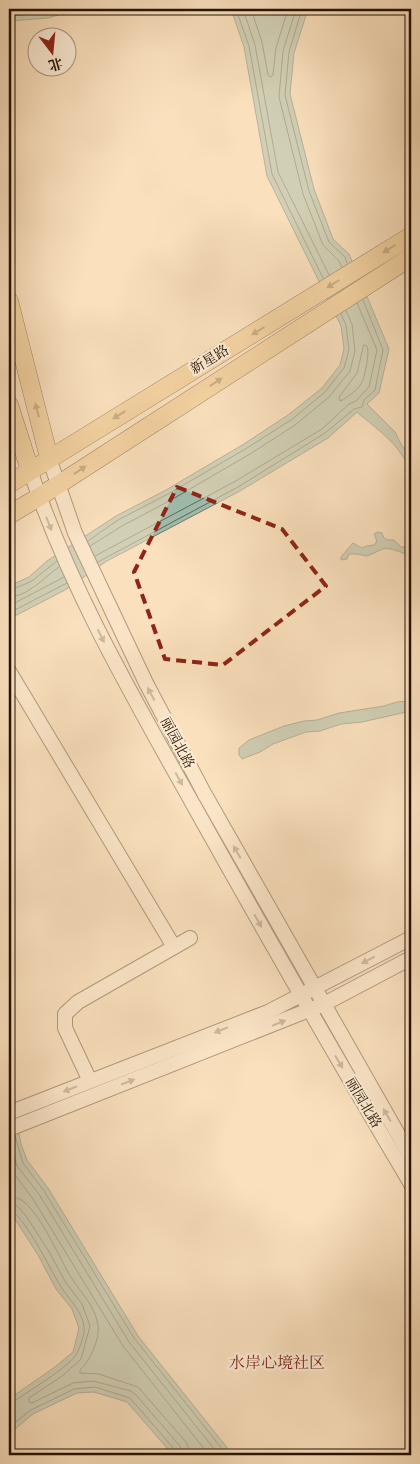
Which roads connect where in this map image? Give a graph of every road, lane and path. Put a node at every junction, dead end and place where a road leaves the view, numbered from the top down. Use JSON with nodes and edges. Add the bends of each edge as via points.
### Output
{"nodes":[{"id":1,"x":411,"y":236,"type":"edge"},
{"id":2,"x":411,"y":257,"type":"edge"},
{"id":3,"x":9,"y":301,"type":"edge"},
{"id":4,"x":9,"y":405,"type":"edge"},
{"id":5,"x":49,"y":458,"type":"junction"},
{"id":6,"x":30,"y":470,"type":"junction"},
{"id":7,"x":9,"y":484,"type":"edge"},
{"id":8,"x":58,"y":484,"type":"junction"},
{"id":9,"x":39,"y":497,"type":"junction"},
{"id":10,"x":9,"y":515,"type":"edge"},
{"id":11,"x":9,"y":671,"type":"edge"},
{"id":12,"x":190,"y":938,"type":"dead end"},
{"id":13,"x":411,"y":938,"type":"edge"},
{"id":14,"x":174,"y":947,"type":"junction"},
{"id":15,"x":411,"y":958,"type":"edge"},
{"id":16,"x":315,"y":988,"type":"junction"},
{"id":17,"x":300,"y":995,"type":"junction"},
{"id":18,"x":324,"y":1004,"type":"junction"},
{"id":19,"x":309,"y":1011,"type":"junction"},
{"id":20,"x":90,"y":1081,"type":"junction"},
{"id":21,"x":12,"y":1112,"type":"edge"},
{"id":22,"x":13,"y":1127,"type":"edge"},
{"id":23,"x":411,"y":1157,"type":"edge"},
{"id":24,"x":411,"y":1184,"type":"edge"}],
"edges":[{"from":1,"to":5,"type":"main road","name":"新星路","one_way":true},
{"from":8,"to":2,"type":"main road","name":"新星路","one_way":true},
{"from":5,"to":3,"type":"main road","name":"丽园北路","one_way":true},
{"from":4,"to":6,"type":"main road","name":"丽园北路"},
{"from":5,"to":6,"type":"main road","name":"新星路"},
{"from":5,"to":8,"type":"street","name":"丽园北路"},
{"from":6,"to":7,"type":"main road","name":"新星路"},
{"from":6,"to":9,"type":"street","name":"丽园北路"},
{"from":8,"to":9,"type":"main road","name":"新星路"},
{"from":16,"to":8,"type":"street","name":"丽园北路","one_way":true,"via":[[204,793],[146,683],[76,533]]},
{"from":9,"to":10,"type":"main road","name":"新星路"},
{"from":9,"to":17,"type":"street","name":"丽园北路","one_way":true,"via":[[57,545],[122,678]]},
{"from":11,"to":14,"type":"street"},
{"from":12,"to":14,"type":"street"},
{"from":13,"to":16,"type":"street","one_way":true},
{"from":14,"to":20,"type":"street","via":[[78,1002],[65,1014],[65,1028]]},
{"from":15,"to":18,"type":"street"},
{"from":16,"to":17,"type":"street"},
{"from":16,"to":18,"type":"street","name":"丽园北路"},
{"from":17,"to":19,"type":"street","name":"丽园北路"},
{"from":17,"to":20,"type":"street","one_way":true,"via":[[268,1012]]},
{"from":18,"to":19,"type":"street"},
{"from":23,"to":18,"type":"street","name":"丽园北路","one_way":true},
{"from":22,"to":19,"type":"street","one_way":true},
{"from":19,"to":24,"type":"street","name":"丽园北路","one_way":true},
{"from":20,"to":21,"type":"street","one_way":true}]}
